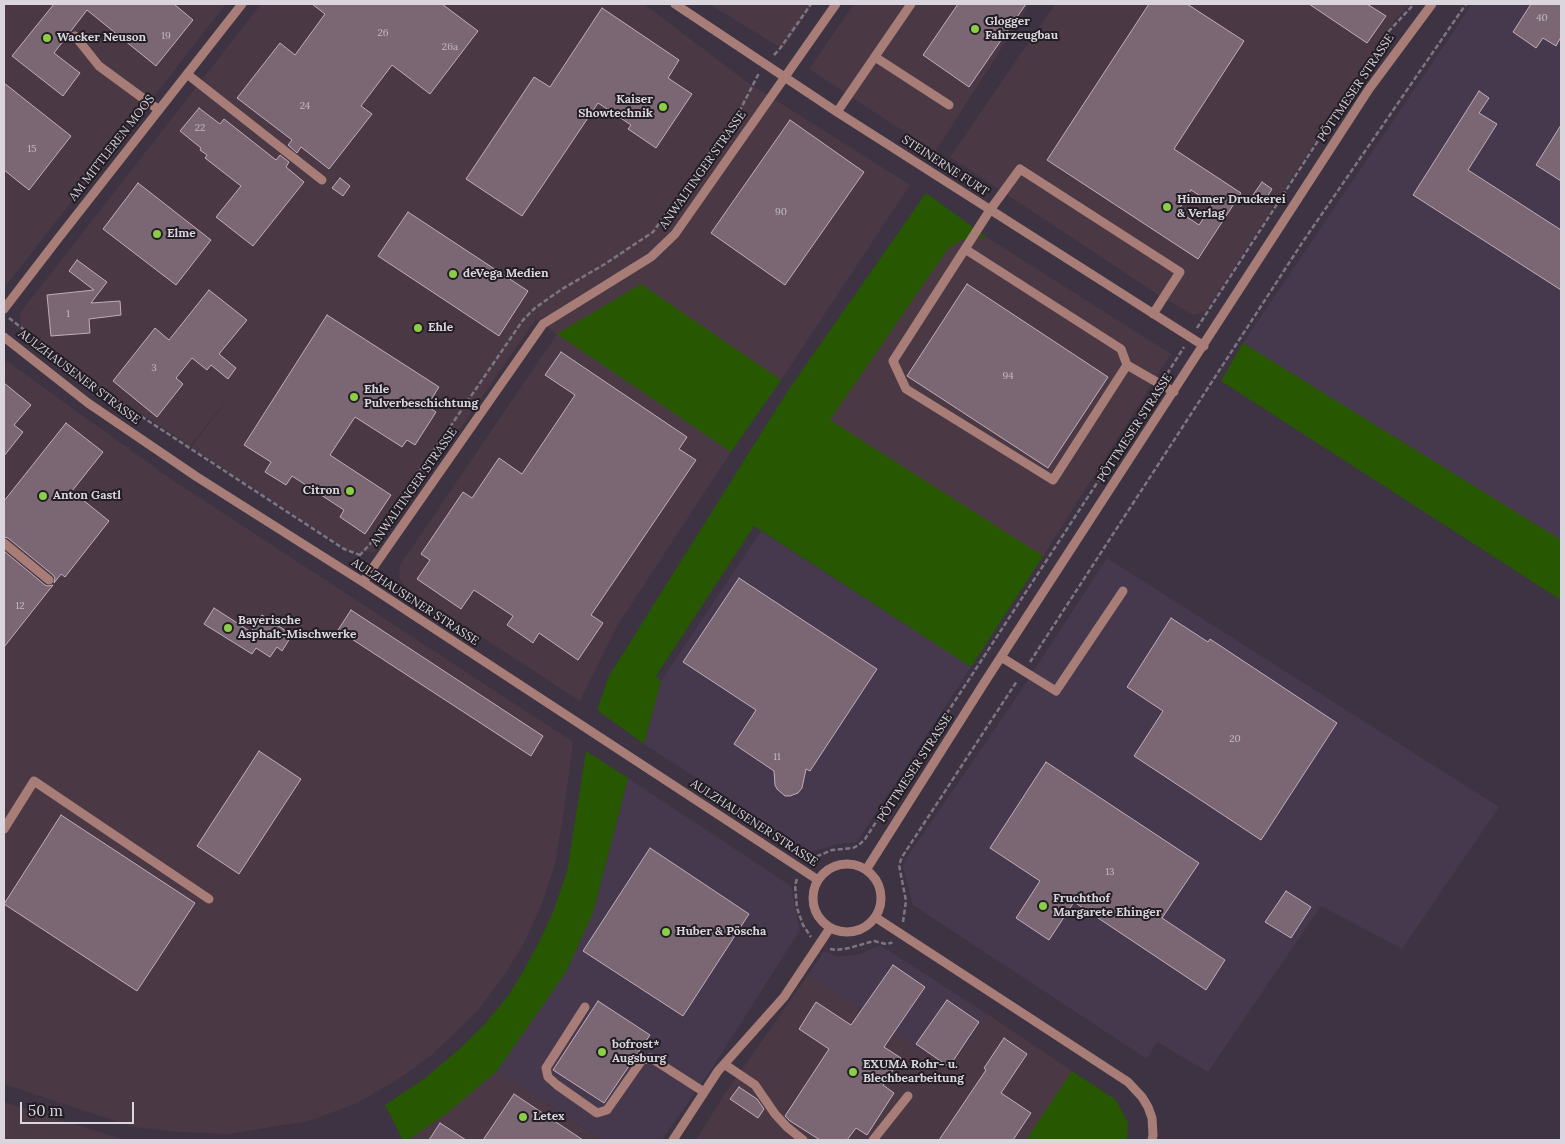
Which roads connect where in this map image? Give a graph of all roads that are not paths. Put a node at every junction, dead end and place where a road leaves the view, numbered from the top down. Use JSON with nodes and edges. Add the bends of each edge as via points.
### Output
{"nodes":[{"id":1,"x":242,"y":4,"type":"edge"},
{"id":2,"x":675,"y":4,"type":"edge"},
{"id":3,"x":836,"y":4,"type":"edge"},
{"id":4,"x":911,"y":4,"type":"edge"},
{"id":5,"x":1432,"y":4,"type":"edge"},
{"id":6,"x":75,"y":36,"type":"dead end"},
{"id":7,"x":875,"y":57,"type":"junction"},
{"id":8,"x":187,"y":74,"type":"junction"},
{"id":9,"x":785,"y":77,"type":"junction"},
{"id":10,"x":949,"y":105,"type":"dead end"},
{"id":11,"x":158,"y":110,"type":"junction"},
{"id":12,"x":837,"y":112,"type":"junction"},
{"id":13,"x":322,"y":180,"type":"dead end"},
{"id":14,"x":990,"y":210,"type":"junction"},
{"id":15,"x":966,"y":249,"type":"junction"},
{"id":16,"x":4,"y":309,"type":"edge"},
{"id":17,"x":1154,"y":314,"type":"junction"},
{"id":18,"x":4,"y":336,"type":"edge"},
{"id":19,"x":1204,"y":346,"type":"junction"},
{"id":20,"x":1128,"y":365,"type":"junction"},
{"id":21,"x":1174,"y":392,"type":"junction"},
{"id":22,"x":4,"y":544,"type":"edge"},
{"id":23,"x":49,"y":580,"type":"dead end"},
{"id":24,"x":363,"y":582,"type":"junction"},
{"id":25,"x":1123,"y":591,"type":"dead end"},
{"id":26,"x":1001,"y":657,"type":"junction"},
{"id":27,"x":4,"y":829,"type":"edge"},
{"id":28,"x":866,"y":870,"type":"junction"},
{"id":29,"x":818,"y":880,"type":"junction"},
{"id":30,"x":209,"y":899,"type":"dead end"},
{"id":31,"x":875,"y":917,"type":"junction"},
{"id":32,"x":830,"y":928,"type":"junction"},
{"id":33,"x":585,"y":1007,"type":"dead end"},
{"id":34,"x":724,"y":1064,"type":"junction"},
{"id":35,"x":704,"y":1092,"type":"junction"},
{"id":36,"x":908,"y":1096,"type":"dead end"},
{"id":37,"x":673,"y":1140,"type":"edge"},
{"id":38,"x":802,"y":1140,"type":"edge"},
{"id":39,"x":873,"y":1140,"type":"edge"},
{"id":40,"x":1152,"y":1140,"type":"edge"}],
"edges":[{"from":1,"to":8,"type":"street","name":"AM MITTLEREN MOOS"},
{"from":2,"to":9,"type":"street","name":"STEINERNE FURT"},
{"from":3,"to":9,"type":"street","name":"ANWALTINGER STRASSE"},
{"from":4,"to":7,"type":"street"},
{"from":5,"to":19,"type":"street","name":"PÖTTMESER STRASSE","via":[[1369,89]]},
{"from":6,"to":11,"type":"street","via":[[99,66]]},
{"from":7,"to":10,"type":"street"},
{"from":7,"to":12,"type":"street"},
{"from":8,"to":11,"type":"street","name":"AM MITTLEREN MOOS"},
{"from":8,"to":13,"type":"street"},
{"from":9,"to":12,"type":"street","name":"STEINERNE FURT"},
{"from":9,"to":24,"type":"street","name":"ANWALTINGER STRASSE","via":[[675,234],[651,257],[544,324]]},
{"from":11,"to":16,"type":"street","name":"AM MITTLEREN MOOS"},
{"from":12,"to":14,"type":"street","name":"STEINERNE FURT"},
{"from":14,"to":15,"type":"street"},
{"from":14,"to":17,"type":"street","name":"STEINERNE FURT"},
{"from":14,"to":17,"type":"street","via":[[1020,169],[1180,272]]},
{"from":15,"to":20,"type":"street","via":[[1121,350]]},
{"from":15,"to":20,"type":"street","via":[[893,362],[906,389],[1053,480]]},
{"from":17,"to":19,"type":"street","name":"STEINERNE FURT"},
{"from":18,"to":24,"type":"street","name":"AULZHAUSENER STRASSE","via":[[88,402],[197,477]]},
{"from":19,"to":21,"type":"street","name":"PÖTTMESER STRASSE"},
{"from":20,"to":21,"type":"street"},
{"from":21,"to":26,"type":"street","name":"PÖTTMESER STRASSE"},
{"from":22,"to":23,"type":"street"},
{"from":24,"to":29,"type":"street","name":"AULZHAUSENER STRASSE"},
{"from":25,"to":26,"type":"street","via":[[1056,691]]},
{"from":26,"to":28,"type":"street","name":"PÖTTMESER STRASSE"},
{"from":27,"to":30,"type":"street","via":[[34,781]]},
{"from":28,"to":29,"type":"street","via":[[856,865],[834,866]]},
{"from":28,"to":31,"type":"street","via":[[879,886],[880,907]]},
{"from":29,"to":32,"type":"street","via":[[812,897],[814,906],[822,923]]},
{"from":31,"to":32,"type":"street","via":[[855,931],[840,932]]},
{"from":31,"to":40,"type":"street","via":[[1128,1082],[1148,1107],[1152,1118]]},
{"from":32,"to":34,"type":"street","via":[[784,997]]},
{"from":33,"to":35,"type":"street","via":[[546,1068],[548,1077],[557,1085],[597,1113],[607,1110],[642,1060],[651,1058]]},
{"from":34,"to":35,"type":"street"},
{"from":34,"to":38,"type":"street","via":[[755,1085],[787,1128]]},
{"from":35,"to":37,"type":"street"},
{"from":36,"to":39,"type":"street"}]}
